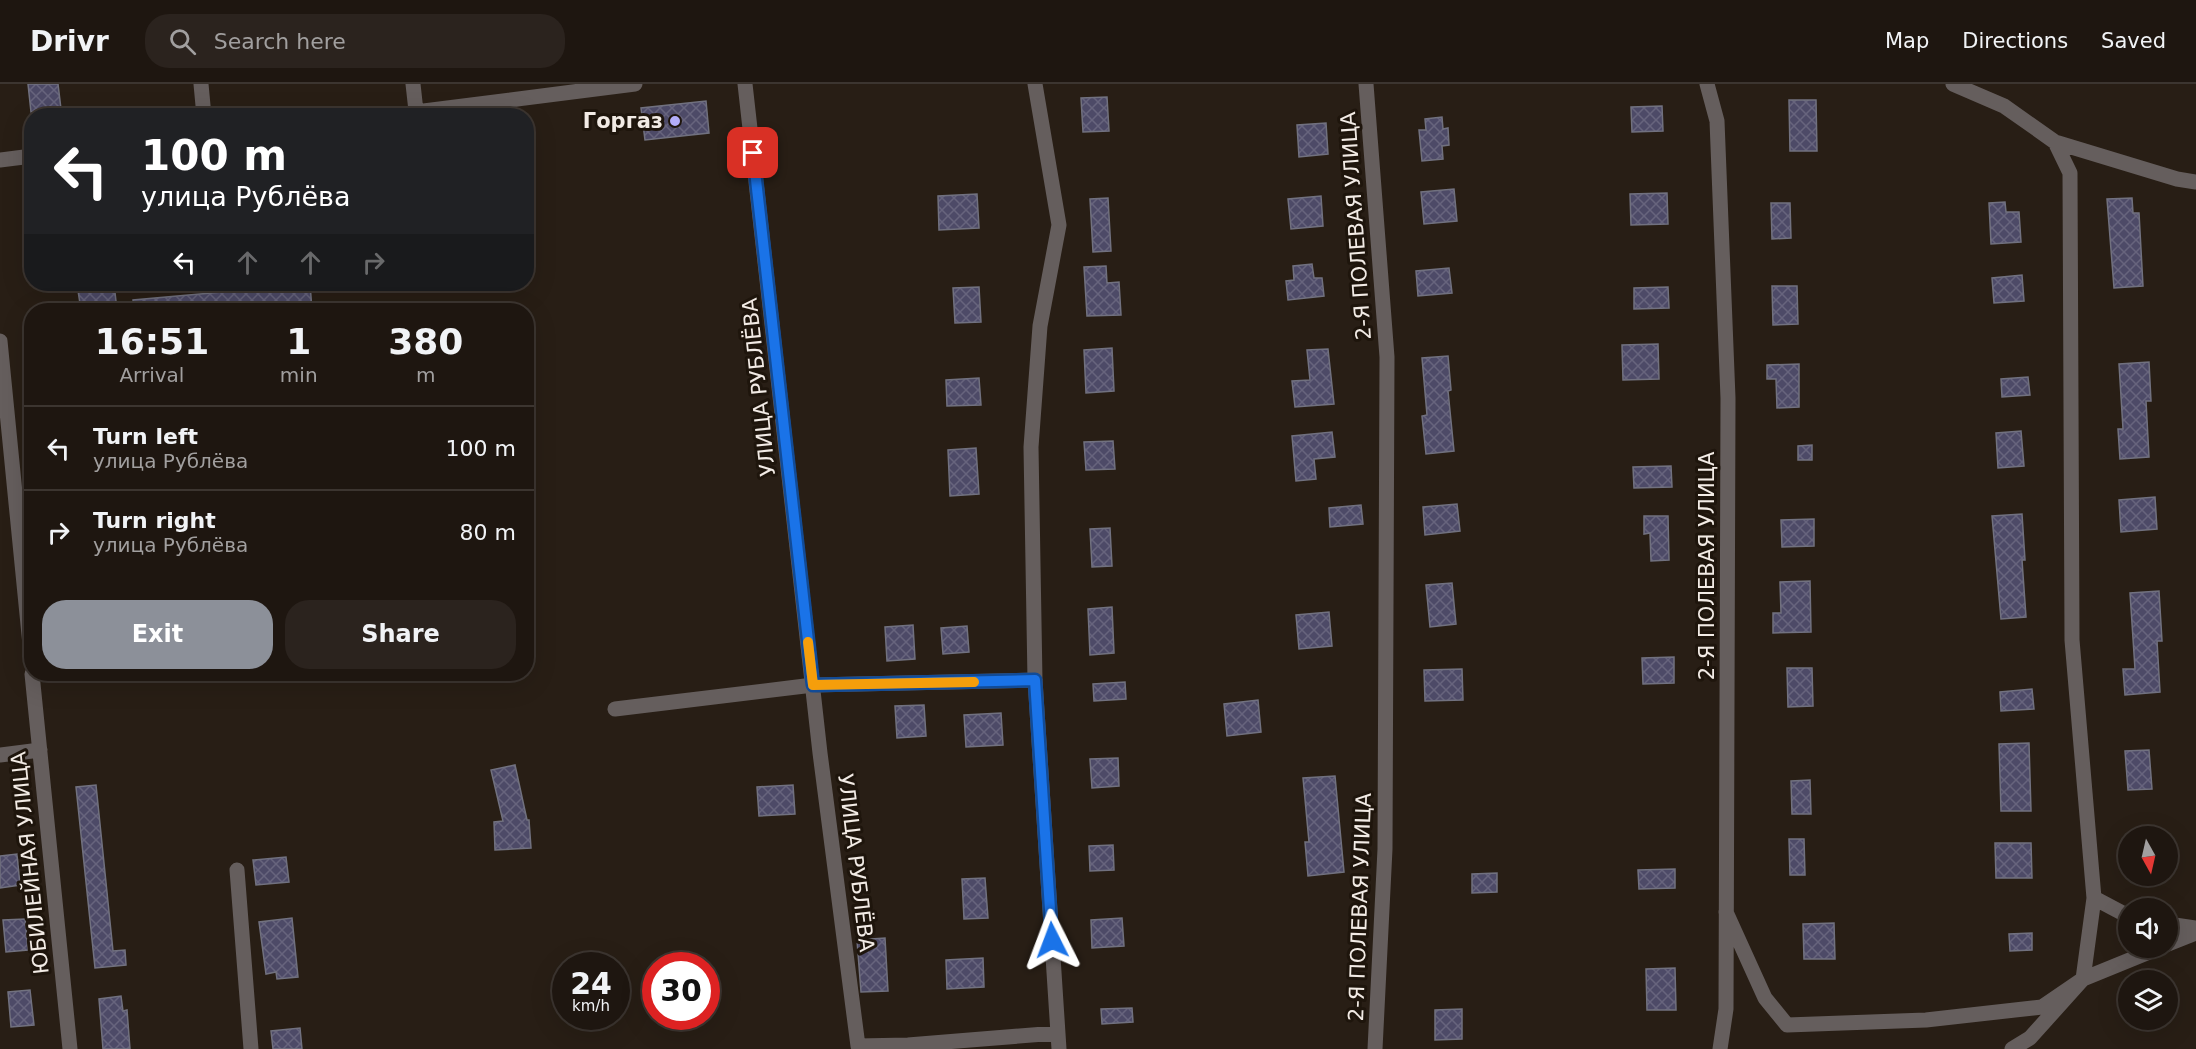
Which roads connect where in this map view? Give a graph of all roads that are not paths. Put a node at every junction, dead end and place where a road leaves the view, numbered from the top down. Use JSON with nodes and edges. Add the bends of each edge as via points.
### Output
{"nodes":[{"id":1,"x":201,"y":84,"type":"edge"},
{"id":2,"x":413,"y":84,"type":"edge"},
{"id":3,"x":635,"y":84,"type":"edge"},
{"id":4,"x":745,"y":84,"type":"edge"},
{"id":5,"x":1035,"y":84,"type":"edge"},
{"id":6,"x":1366,"y":84,"type":"edge"},
{"id":7,"x":1707,"y":84,"type":"edge"},
{"id":8,"x":1953,"y":84,"type":"edge"},
{"id":9,"x":612,"y":85,"type":"edge"},
{"id":10,"x":203,"y":108,"type":"edge"},
{"id":11,"x":416,"y":108,"type":"edge"},
{"id":12,"x":439,"y":108,"type":"edge"},
{"id":13,"x":2055,"y":142,"type":"junction"},
{"id":14,"x":24,"y":157,"type":"edge"},
{"id":15,"x":0,"y":160,"type":"edge"},
{"id":16,"x":2196,"y":182,"type":"edge"},
{"id":17,"x":0,"y":341,"type":"edge"},
{"id":18,"x":24,"y":583,"type":"edge"},
{"id":19,"x":1035,"y":680,"type":"junction"},
{"id":20,"x":33,"y":681,"type":"edge"},
{"id":21,"x":813,"y":685,"type":"junction"},
{"id":22,"x":615,"y":709,"type":"dead end"},
{"id":23,"x":40,"y":750,"type":"junction"},
{"id":24,"x":0,"y":755,"type":"edge"},
{"id":25,"x":237,"y":870,"type":"dead end"},
{"id":26,"x":2094,"y":898,"type":"junction"},
{"id":27,"x":2118,"y":911,"type":"edge"},
{"id":28,"x":1726,"y":912,"type":"junction"},
{"id":29,"x":2178,"y":925,"type":"edge"},
{"id":30,"x":2196,"y":928,"type":"edge"},
{"id":31,"x":2196,"y":933,"type":"edge"},
{"id":32,"x":2178,"y":941,"type":"edge"},
{"id":33,"x":2134,"y":958,"type":"edge"},
{"id":34,"x":2083,"y":979,"type":"junction"},
{"id":35,"x":1057,"y":1033,"type":"junction"},
{"id":36,"x":859,"y":1047,"type":"edge"},
{"id":37,"x":70,"y":1049,"type":"edge"},
{"id":38,"x":251,"y":1049,"type":"edge"},
{"id":39,"x":1059,"y":1049,"type":"edge"},
{"id":40,"x":1375,"y":1049,"type":"edge"},
{"id":41,"x":1720,"y":1049,"type":"edge"},
{"id":42,"x":2013,"y":1049,"type":"edge"}],
"edges":[{"from":1,"to":10,"type":"street"},
{"from":2,"to":11,"type":"street"},
{"from":3,"to":9,"type":"street"},
{"from":4,"to":21,"type":"street","name":"УЛИЦА РУБЛЁВА"},
{"from":5,"to":19,"type":"street","via":[[1059,225],[1040,326],[1031,447]]},
{"from":6,"to":40,"type":"street","name":"2-Я ПОЛЕВАЯ УЛИЦА","via":[[1387,357],[1385,849]]},
{"from":7,"to":28,"type":"street","name":"2-Я ПОЛЕВАЯ УЛИЦА","via":[[1717,121],[1728,398]]},
{"from":8,"to":13,"type":"street","via":[[2004,106]]},
{"from":9,"to":12,"type":"street"},
{"from":13,"to":16,"type":"street"},
{"from":13,"to":26,"type":"street","via":[[2070,173],[2072,640]]},
{"from":14,"to":15,"type":"street"},
{"from":17,"to":18,"type":"street"},
{"from":19,"to":21,"type":"street"},
{"from":19,"to":35,"type":"street"},
{"from":20,"to":23,"type":"street","name":"ЮБИЛЕЙНАЯ УЛИЦА"},
{"from":21,"to":22,"type":"street"},
{"from":21,"to":36,"type":"street","name":"УЛИЦА РУБЛЁВА"},
{"from":23,"to":24,"type":"street"},
{"from":23,"to":37,"type":"street","name":"ЮБИЛЕЙНАЯ УЛИЦА"},
{"from":25,"to":38,"type":"street"},
{"from":26,"to":27,"type":"street"},
{"from":26,"to":34,"type":"street"},
{"from":28,"to":34,"type":"street","via":[[1765,998],[1787,1025],[1926,1020],[2042,1006]]},
{"from":28,"to":41,"type":"street","name":"2-Я ПОЛЕВАЯ УЛИЦА","via":[[1726,1009]]},
{"from":29,"to":30,"type":"street"},
{"from":31,"to":32,"type":"street"},
{"from":33,"to":34,"type":"street"},
{"from":34,"to":42,"type":"street","via":[[2030,1038]]},
{"from":35,"to":36,"type":"street","name":"УЛИЦА РУБЛЁВА"},
{"from":35,"to":39,"type":"street"}]}
